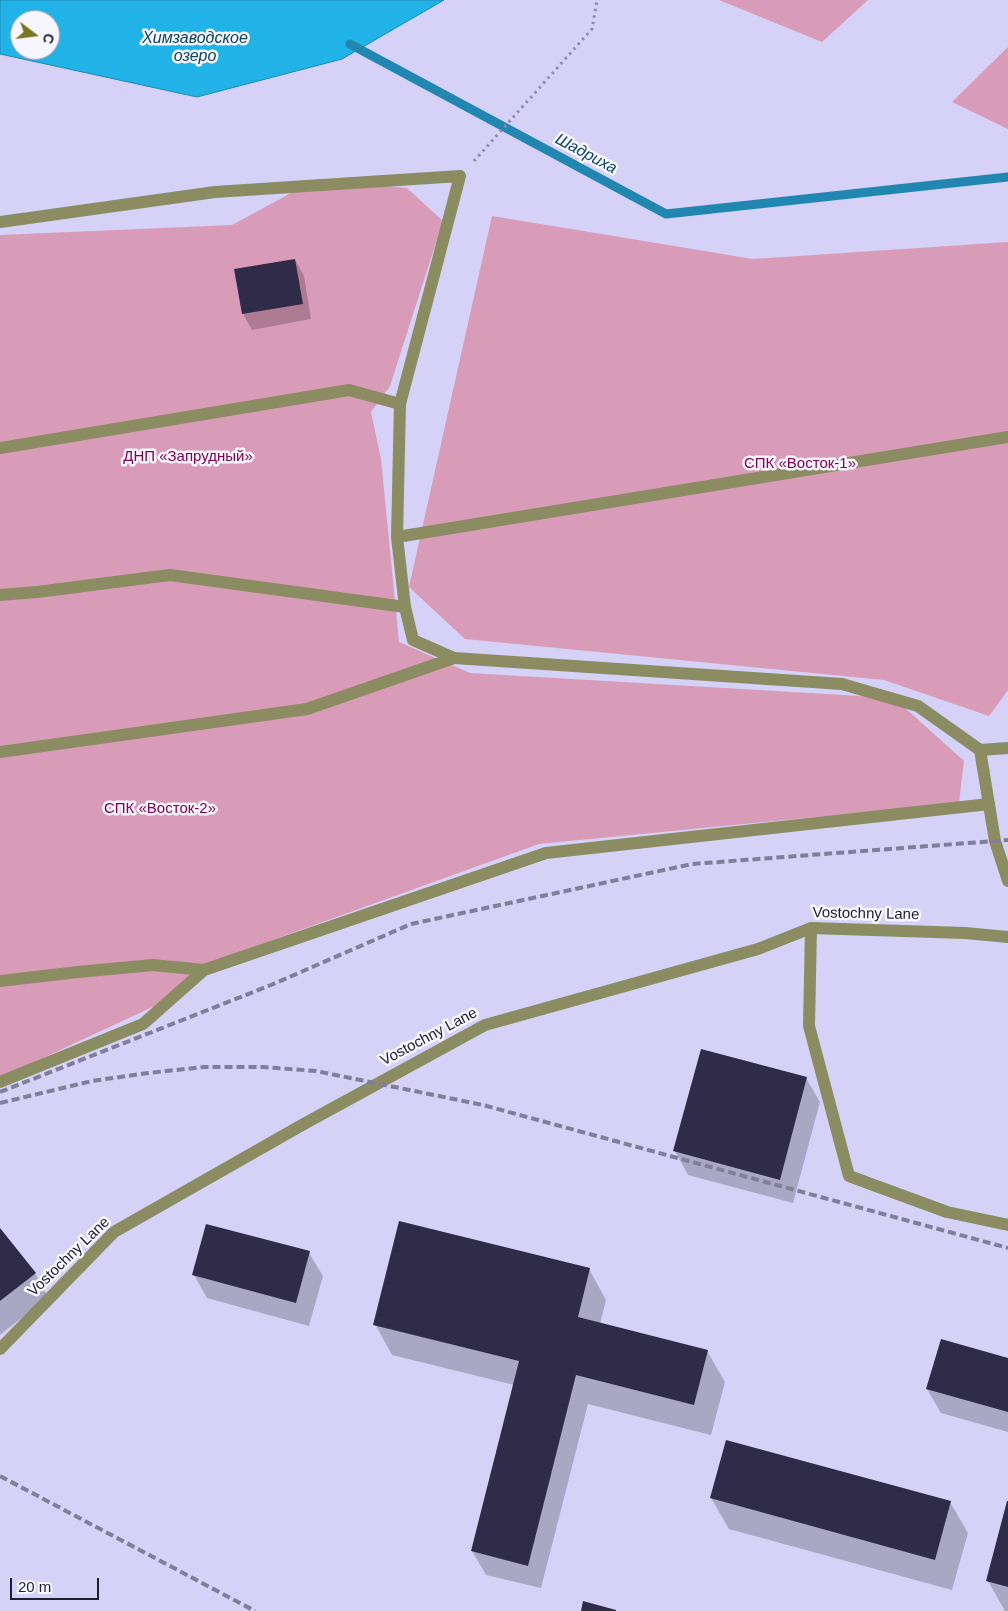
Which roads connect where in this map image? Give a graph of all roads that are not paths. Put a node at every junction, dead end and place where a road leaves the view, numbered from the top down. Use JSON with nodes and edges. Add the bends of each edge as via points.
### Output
{"nodes":[{"id":1,"x":0,"y":222,"type":"edge"},
{"id":2,"x":400,"y":404,"type":"junction"},
{"id":3,"x":1008,"y":437,"type":"edge"},
{"id":4,"x":0,"y":448,"type":"edge"},
{"id":5,"x":397,"y":536,"type":"junction"},
{"id":6,"x":0,"y":595,"type":"edge"},
{"id":7,"x":405,"y":607,"type":"junction"},
{"id":8,"x":454,"y":658,"type":"junction"},
{"id":9,"x":1008,"y":748,"type":"edge"},
{"id":10,"x":980,"y":750,"type":"junction"},
{"id":11,"x":0,"y":752,"type":"edge"},
{"id":12,"x":988,"y":804,"type":"junction"},
{"id":13,"x":1008,"y":881,"type":"edge"},
{"id":14,"x":811,"y":928,"type":"junction"},
{"id":15,"x":1008,"y":937,"type":"edge"},
{"id":16,"x":204,"y":970,"type":"junction"},
{"id":17,"x":0,"y":981,"type":"edge"},
{"id":18,"x":0,"y":1082,"type":"edge"},
{"id":19,"x":1008,"y":1225,"type":"edge"},
{"id":20,"x":0,"y":1349,"type":"edge"}],
"edges":[{"from":1,"to":2,"type":"street","via":[[215,192],[460,176]]},
{"from":2,"to":4,"type":"street","via":[[349,390]]},
{"from":2,"to":5,"type":"street"},
{"from":3,"to":5,"type":"street"},
{"from":5,"to":7,"type":"street"},
{"from":6,"to":7,"type":"street","via":[[170,575]]},
{"from":7,"to":8,"type":"street","via":[[413,640]]},
{"from":8,"to":10,"type":"street","via":[[842,684],[918,706]]},
{"from":8,"to":11,"type":"street","via":[[306,709]]},
{"from":9,"to":10,"type":"street"},
{"from":10,"to":12,"type":"street"},
{"from":12,"to":13,"type":"street","via":[[994,841]]},
{"from":12,"to":16,"type":"street","via":[[546,853]]},
{"from":14,"to":15,"type":"street","name":"Vostochny Lane"},
{"from":14,"to":19,"type":"street","via":[[809,1026],[849,1176],[947,1212]]},
{"from":14,"to":20,"type":"street","name":"Vostochny Lane","via":[[758,949],[485,1025],[114,1232]]},
{"from":16,"to":17,"type":"street","via":[[153,965]]},
{"from":16,"to":18,"type":"street","via":[[143,1024]]}]}
